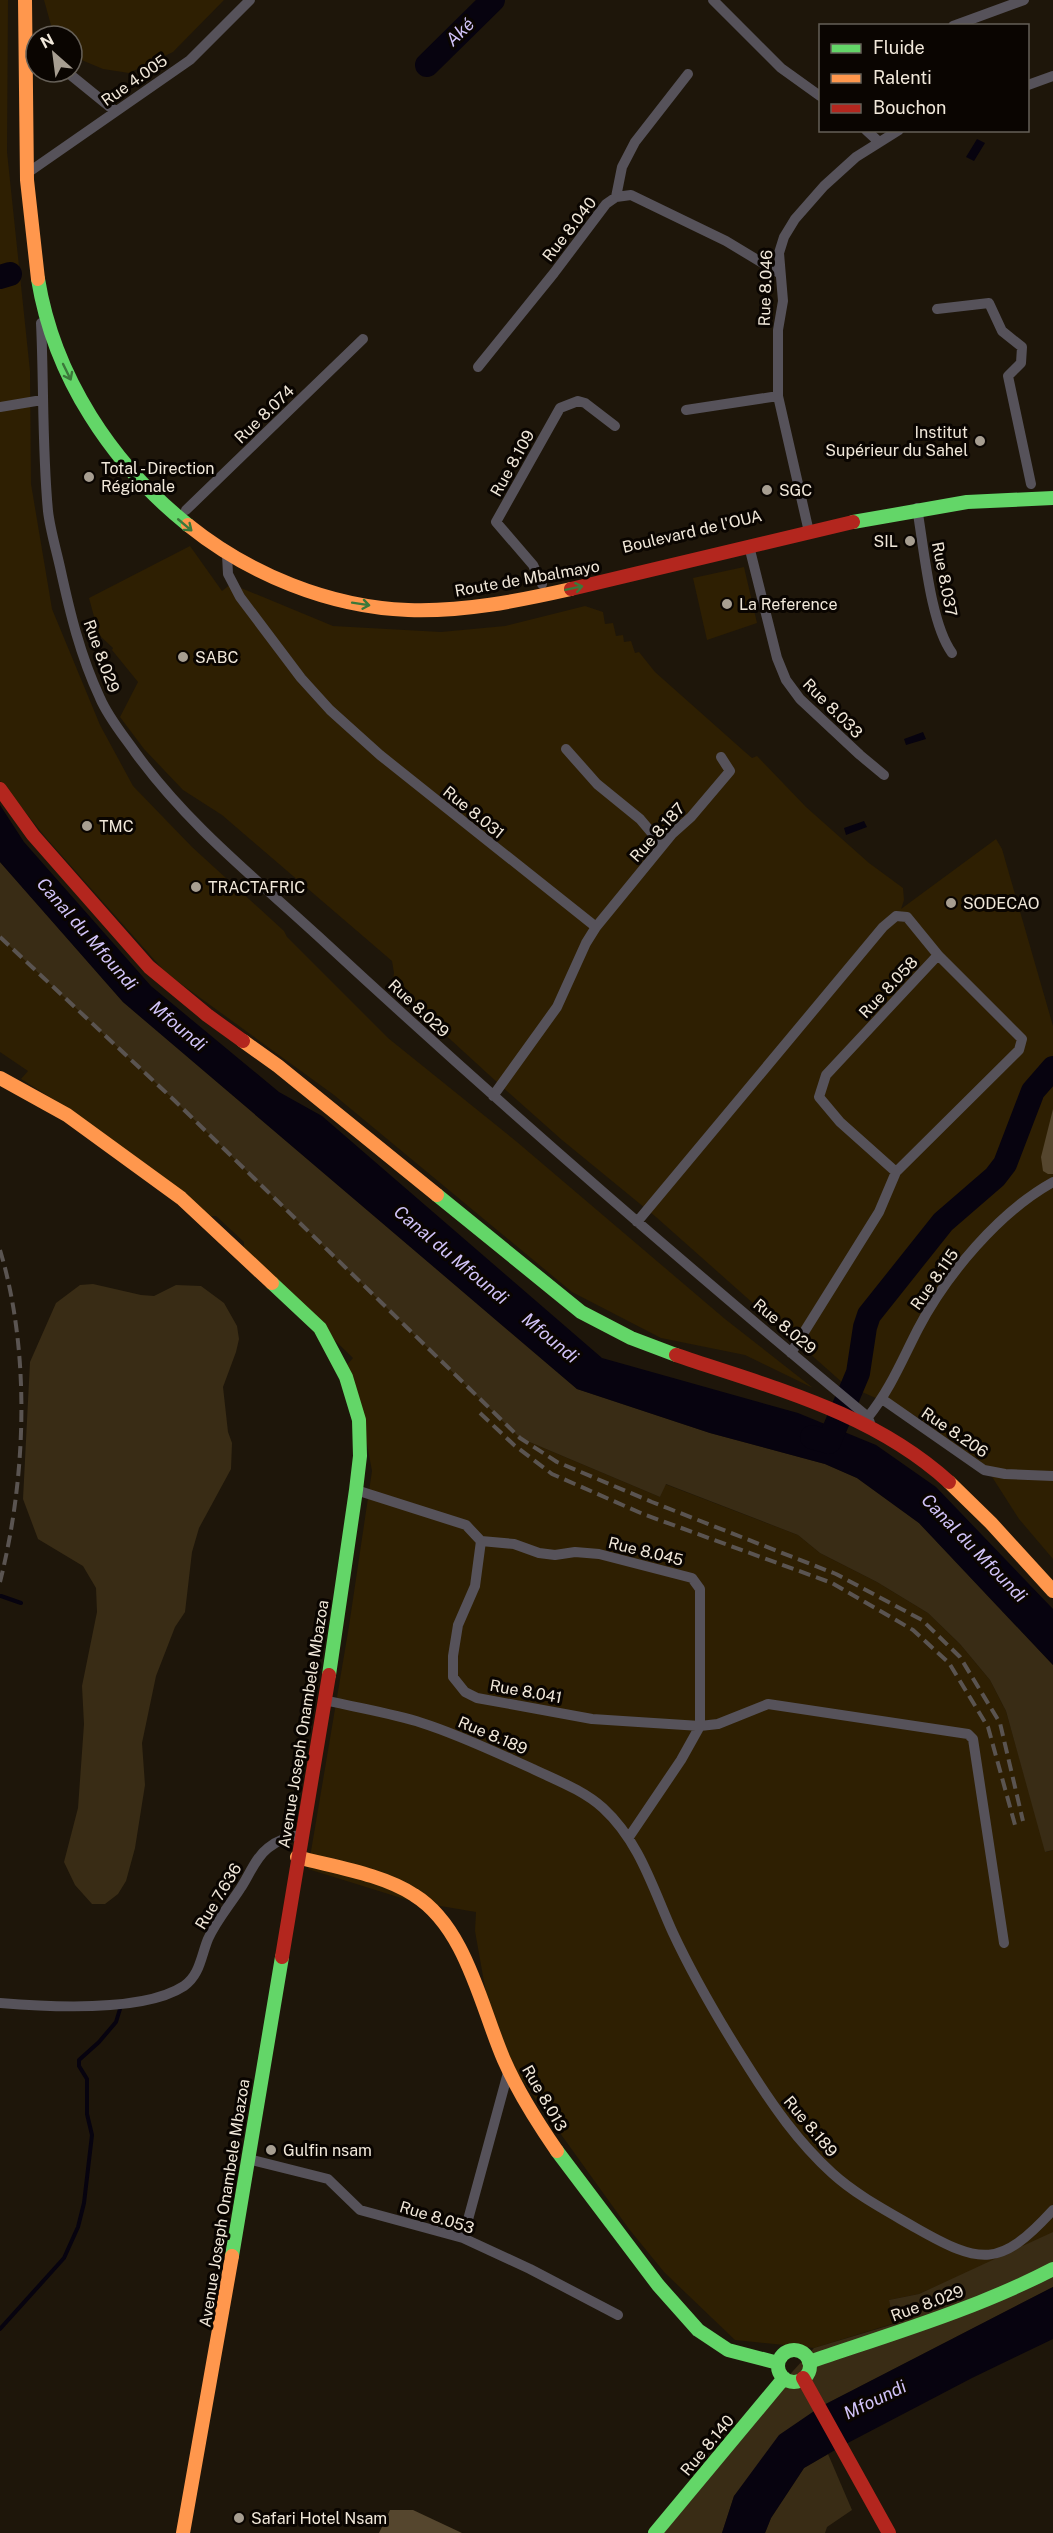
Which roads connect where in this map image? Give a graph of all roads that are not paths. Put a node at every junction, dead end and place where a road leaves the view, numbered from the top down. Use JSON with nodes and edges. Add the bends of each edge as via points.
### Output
{"nodes":[{"id":1,"x":25,"y":0,"type":"edge"},
{"id":2,"x":249,"y":0,"type":"edge"},
{"id":3,"x":713,"y":0,"type":"edge"},
{"id":4,"x":1023,"y":0,"type":"edge"},
{"id":5,"x":28,"y":24,"type":"edge"},
{"id":6,"x":958,"y":24,"type":"edge"},
{"id":7,"x":688,"y":74,"type":"dead end"},
{"id":8,"x":1053,"y":76,"type":"edge"},
{"id":9,"x":29,"y":84,"type":"edge"},
{"id":10,"x":82,"y":84,"type":"edge"},
{"id":11,"x":1029,"y":85,"type":"edge"},
{"id":12,"x":819,"y":95,"type":"edge"},
{"id":13,"x":115,"y":111,"type":"junction"},
{"id":14,"x":868,"y":132,"type":"edge"},
{"id":15,"x":896,"y":132,"type":"edge"},
{"id":16,"x":879,"y":142,"type":"junction"},
{"id":17,"x":26,"y":174,"type":"junction"},
{"id":18,"x":616,"y":197,"type":"junction"},
{"id":19,"x":779,"y":273,"type":"junction"},
{"id":20,"x":40,"y":293,"type":"junction"},
{"id":21,"x":938,"y":309,"type":"dead end"},
{"id":22,"x":363,"y":339,"type":"dead end"},
{"id":23,"x":478,"y":366,"type":"dead end"},
{"id":24,"x":778,"y":396,"type":"junction"},
{"id":25,"x":42,"y":400,"type":"junction"},
{"id":26,"x":0,"y":407,"type":"edge"},
{"id":27,"x":686,"y":410,"type":"dead end"},
{"id":28,"x":615,"y":426,"type":"dead end"},
{"id":29,"x":1031,"y":484,"type":"junction"},
{"id":30,"x":1053,"y":485,"type":"edge"},
{"id":31,"x":1053,"y":498,"type":"edge"},
{"id":32,"x":917,"y":508,"type":"junction"},
{"id":33,"x":186,"y":510,"type":"junction"},
{"id":34,"x":808,"y":527,"type":"junction"},
{"id":35,"x":749,"y":546,"type":"junction"},
{"id":36,"x":227,"y":555,"type":"junction"},
{"id":37,"x":542,"y":584,"type":"junction"},
{"id":38,"x":952,"y":653,"type":"dead end"},
{"id":39,"x":566,"y":749,"type":"dead end"},
{"id":40,"x":721,"y":757,"type":"dead end"},
{"id":41,"x":884,"y":775,"type":"dead end"},
{"id":42,"x":0,"y":789,"type":"edge"},
{"id":43,"x":662,"y":845,"type":"junction"},
{"id":44,"x":596,"y":927,"type":"junction"},
{"id":45,"x":938,"y":955,"type":"junction"},
{"id":46,"x":0,"y":1078,"type":"edge"},
{"id":47,"x":493,"y":1096,"type":"junction"},
{"id":48,"x":896,"y":1172,"type":"junction"},
{"id":49,"x":1053,"y":1182,"type":"edge"},
{"id":50,"x":637,"y":1222,"type":"junction"},
{"id":51,"x":791,"y":1353,"type":"junction"},
{"id":52,"x":882,"y":1399,"type":"junction"},
{"id":53,"x":870,"y":1422,"type":"junction"},
{"id":54,"x":1053,"y":1476,"type":"edge"},
{"id":55,"x":356,"y":1490,"type":"junction"},
{"id":56,"x":481,"y":1541,"type":"junction"},
{"id":57,"x":1053,"y":1591,"type":"edge"},
{"id":58,"x":325,"y":1700,"type":"junction"},
{"id":59,"x":700,"y":1726,"type":"junction"},
{"id":60,"x":301,"y":1835,"type":"junction"},
{"id":61,"x":629,"y":1837,"type":"junction"},
{"id":62,"x":297,"y":1857,"type":"junction"},
{"id":63,"x":1005,"y":1943,"type":"dead end"},
{"id":64,"x":0,"y":2002,"type":"edge"},
{"id":65,"x":509,"y":2069,"type":"junction"},
{"id":66,"x":248,"y":2158,"type":"junction"},
{"id":67,"x":1053,"y":2210,"type":"edge"},
{"id":68,"x":463,"y":2238,"type":"junction"},
{"id":69,"x":1053,"y":2269,"type":"edge"},
{"id":70,"x":618,"y":2315,"type":"dead end"},
{"id":71,"x":809,"y":2362,"type":"junction"},
{"id":72,"x":778,"y":2363,"type":"junction"},
{"id":73,"x":784,"y":2378,"type":"junction"},
{"id":74,"x":803,"y":2378,"type":"junction"},
{"id":75,"x":183,"y":2533,"type":"edge"},
{"id":76,"x":655,"y":2533,"type":"edge"},
{"id":77,"x":890,"y":2533,"type":"edge"}],
"edges":[{"from":1,"to":5,"type":"main road"},
{"from":2,"to":13,"type":"street","name":"Rue 4.005","via":[[190,60]]},
{"from":3,"to":12,"type":"street","via":[[781,68]]},
{"from":4,"to":6,"type":"street"},
{"from":7,"to":18,"type":"street","via":[[635,142],[622,167]]},
{"from":8,"to":11,"type":"street"},
{"from":9,"to":17,"type":"main road"},
{"from":10,"to":13,"type":"street"},
{"from":13,"to":17,"type":"street","name":"Rue 4.005"},
{"from":14,"to":16,"type":"street"},
{"from":15,"to":16,"type":"street","name":"Rue 8.046"},
{"from":16,"to":19,"type":"street","name":"Rue 8.046","via":[[824,186],[795,219],[779,253]]},
{"from":17,"to":20,"type":"main road","via":[[30,234]]},
{"from":18,"to":19,"type":"street","name":"Rue 8.040","via":[[631,195],[726,241]]},
{"from":18,"to":23,"type":"street","name":"Rue 8.040","via":[[606,204]]},
{"from":19,"to":24,"type":"street","name":"Rue 8.046","via":[[783,301],[778,330]]},
{"from":20,"to":25,"type":"street","name":"Rue 8.029"},
{"from":20,"to":33,"type":"main road","name":"Boulevard de l'OUA","via":[[86,383],[127,448]]},
{"from":20,"to":36,"type":"main road","name":"Route de Mbalmayo","one_way":true,"via":[[61,361],[93,422],[120,461],[165,508]]},
{"from":21,"to":29,"type":"street","via":[[989,303],[1002,331],[1022,347],[1021,363],[1008,376]]},
{"from":22,"to":33,"type":"street","name":"Rue 8.074"},
{"from":24,"to":27,"type":"street"},
{"from":24,"to":34,"type":"street","name":"Rue 8.046"},
{"from":25,"to":26,"type":"street"},
{"from":25,"to":47,"type":"street","name":"Rue 8.029","via":[[48,514],[73,627],[102,703],[119,731],[164,790],[231,859]]},
{"from":28,"to":37,"type":"street","name":"Rue 8.109","via":[[585,403],[578,401],[560,408],[496,522],[532,565]]},
{"from":29,"to":30,"type":"main road","name":"Boulevard de l'OUA"},
{"from":29,"to":34,"type":"main road","name":"Boulevard de l'OUA","via":[[905,499]]},
{"from":31,"to":32,"type":"main road","name":"Route de Mbalmayo","via":[[1020,497]]},
{"from":32,"to":34,"type":"main road","name":"Route de Mbalmayo"},
{"from":32,"to":38,"type":"street","name":"Rue 8.037","via":[[936,615],[943,640]]},
{"from":33,"to":37,"type":"main road","name":"Boulevard de l'OUA","via":[[243,550],[288,570],[358,592],[466,596]]},
{"from":34,"to":35,"type":"main road","name":"Route de Mbalmayo"},
{"from":34,"to":37,"type":"main road","name":"Boulevard de l'OUA"},
{"from":36,"to":35,"type":"main road","name":"Route de Mbalmayo","one_way":true,"via":[[320,595],[354,604],[422,610],[463,608],[563,591]]},
{"from":35,"to":41,"type":"street","name":"Rue 8.033","via":[[786,680],[800,699]]},
{"from":36,"to":44,"type":"street","name":"Rue 8.031","via":[[228,574],[240,597],[330,710],[406,777]]},
{"from":39,"to":43,"type":"street"},
{"from":40,"to":43,"type":"street","name":"Rue 8.187","via":[[730,771]]},
{"from":42,"to":53,"type":"main road","via":[[33,835],[149,967],[288,1073],[581,1312],[636,1341]]},
{"from":43,"to":44,"type":"street","name":"Rue 8.187"},
{"from":44,"to":47,"type":"street","via":[[557,1007]]},
{"from":45,"to":48,"type":"street","name":"Rue 8.058","via":[[826,1075],[819,1097],[840,1122]]},
{"from":45,"to":48,"type":"street","via":[[1022,1039],[1019,1050]]},
{"from":45,"to":50,"type":"street","name":"Rue 8.058","via":[[908,917],[896,916],[883,927]]},
{"from":46,"to":55,"type":"main road","name":"Avenue Joseph Onambele Mbazoa","via":[[67,1115],[181,1198],[320,1328],[346,1377],[359,1420]]},
{"from":47,"to":50,"type":"street","name":"Rue 8.029"},
{"from":48,"to":51,"type":"street","via":[[879,1212]]},
{"from":49,"to":52,"type":"street","name":"Rue 8.115","via":[[1035,1192],[975,1247],[939,1292]]},
{"from":50,"to":51,"type":"street","name":"Rue 8.029"},
{"from":51,"to":53,"type":"street","name":"Rue 8.029"},
{"from":52,"to":53,"type":"street","name":"Rue 8.115"},
{"from":52,"to":54,"type":"street","name":"Rue 8.206","via":[[984,1470]]},
{"from":53,"to":57,"type":"main road","name":"Rue 8.029","via":[[965,1497]]},
{"from":55,"to":56,"type":"street","via":[[466,1525]]},
{"from":55,"to":58,"type":"main road","name":"Avenue Joseph Onambele Mbazoa"},
{"from":56,"to":59,"type":"street","name":"Rue 8.045","via":[[514,1544],[555,1555],[599,1554],[692,1578],[700,1589]]},
{"from":56,"to":59,"type":"street","name":"Rue 8.041","via":[[476,1586],[458,1625],[453,1656],[453,1677],[465,1692],[477,1698],[592,1719]]},
{"from":58,"to":60,"type":"main road","name":"Avenue Joseph Onambele Mbazoa"},
{"from":58,"to":61,"type":"street","name":"Rue 8.189","via":[[422,1723],[476,1743],[568,1785],[602,1807]]},
{"from":59,"to":61,"type":"street"},
{"from":59,"to":63,"type":"street","via":[[718,1724],[768,1704],[971,1735]]},
{"from":60,"to":62,"type":"main road","name":"Avenue Joseph Onambele Mbazoa"},
{"from":60,"to":64,"type":"street","name":"Rue 7.636","via":[[275,1843],[261,1855],[214,1926],[199,1970],[186,1985],[170,1994],[128,2003],[63,2006]]},
{"from":61,"to":67,"type":"street","name":"Rue 8.189","via":[[716,2017],[785,2124],[833,2174],[875,2205],[946,2245],[977,2256],[1012,2246]]},
{"from":62,"to":65,"type":"main road","name":"Rue 8.013","via":[[391,1883],[433,1909],[457,1946]]},
{"from":62,"to":66,"type":"main road","name":"Avenue Joseph Onambele Mbazoa"},
{"from":65,"to":68,"type":"street"},
{"from":65,"to":72,"type":"main road","name":"Rue 8.013","via":[[573,2174],[676,2306],[722,2348]]},
{"from":66,"to":68,"type":"street","name":"Rue 8.053","via":[[328,2179],[360,2210]]},
{"from":66,"to":75,"type":"main road","name":"Avenue Joseph Onambele Mbazoa"},
{"from":68,"to":70,"type":"street","name":"Rue 8.053"},
{"from":69,"to":71,"type":"main road","name":"Rue 8.029","via":[[949,2313]]},
{"from":71,"to":72,"type":"main road","via":[[806,2355],[793,2350],[781,2356]]},
{"from":71,"to":74,"type":"main road"},
{"from":72,"to":73,"type":"main road"},
{"from":73,"to":74,"type":"main road","via":[[794,2382]]},
{"from":73,"to":76,"type":"main road","name":"Rue 8.140"},
{"from":74,"to":77,"type":"main road"}]}
